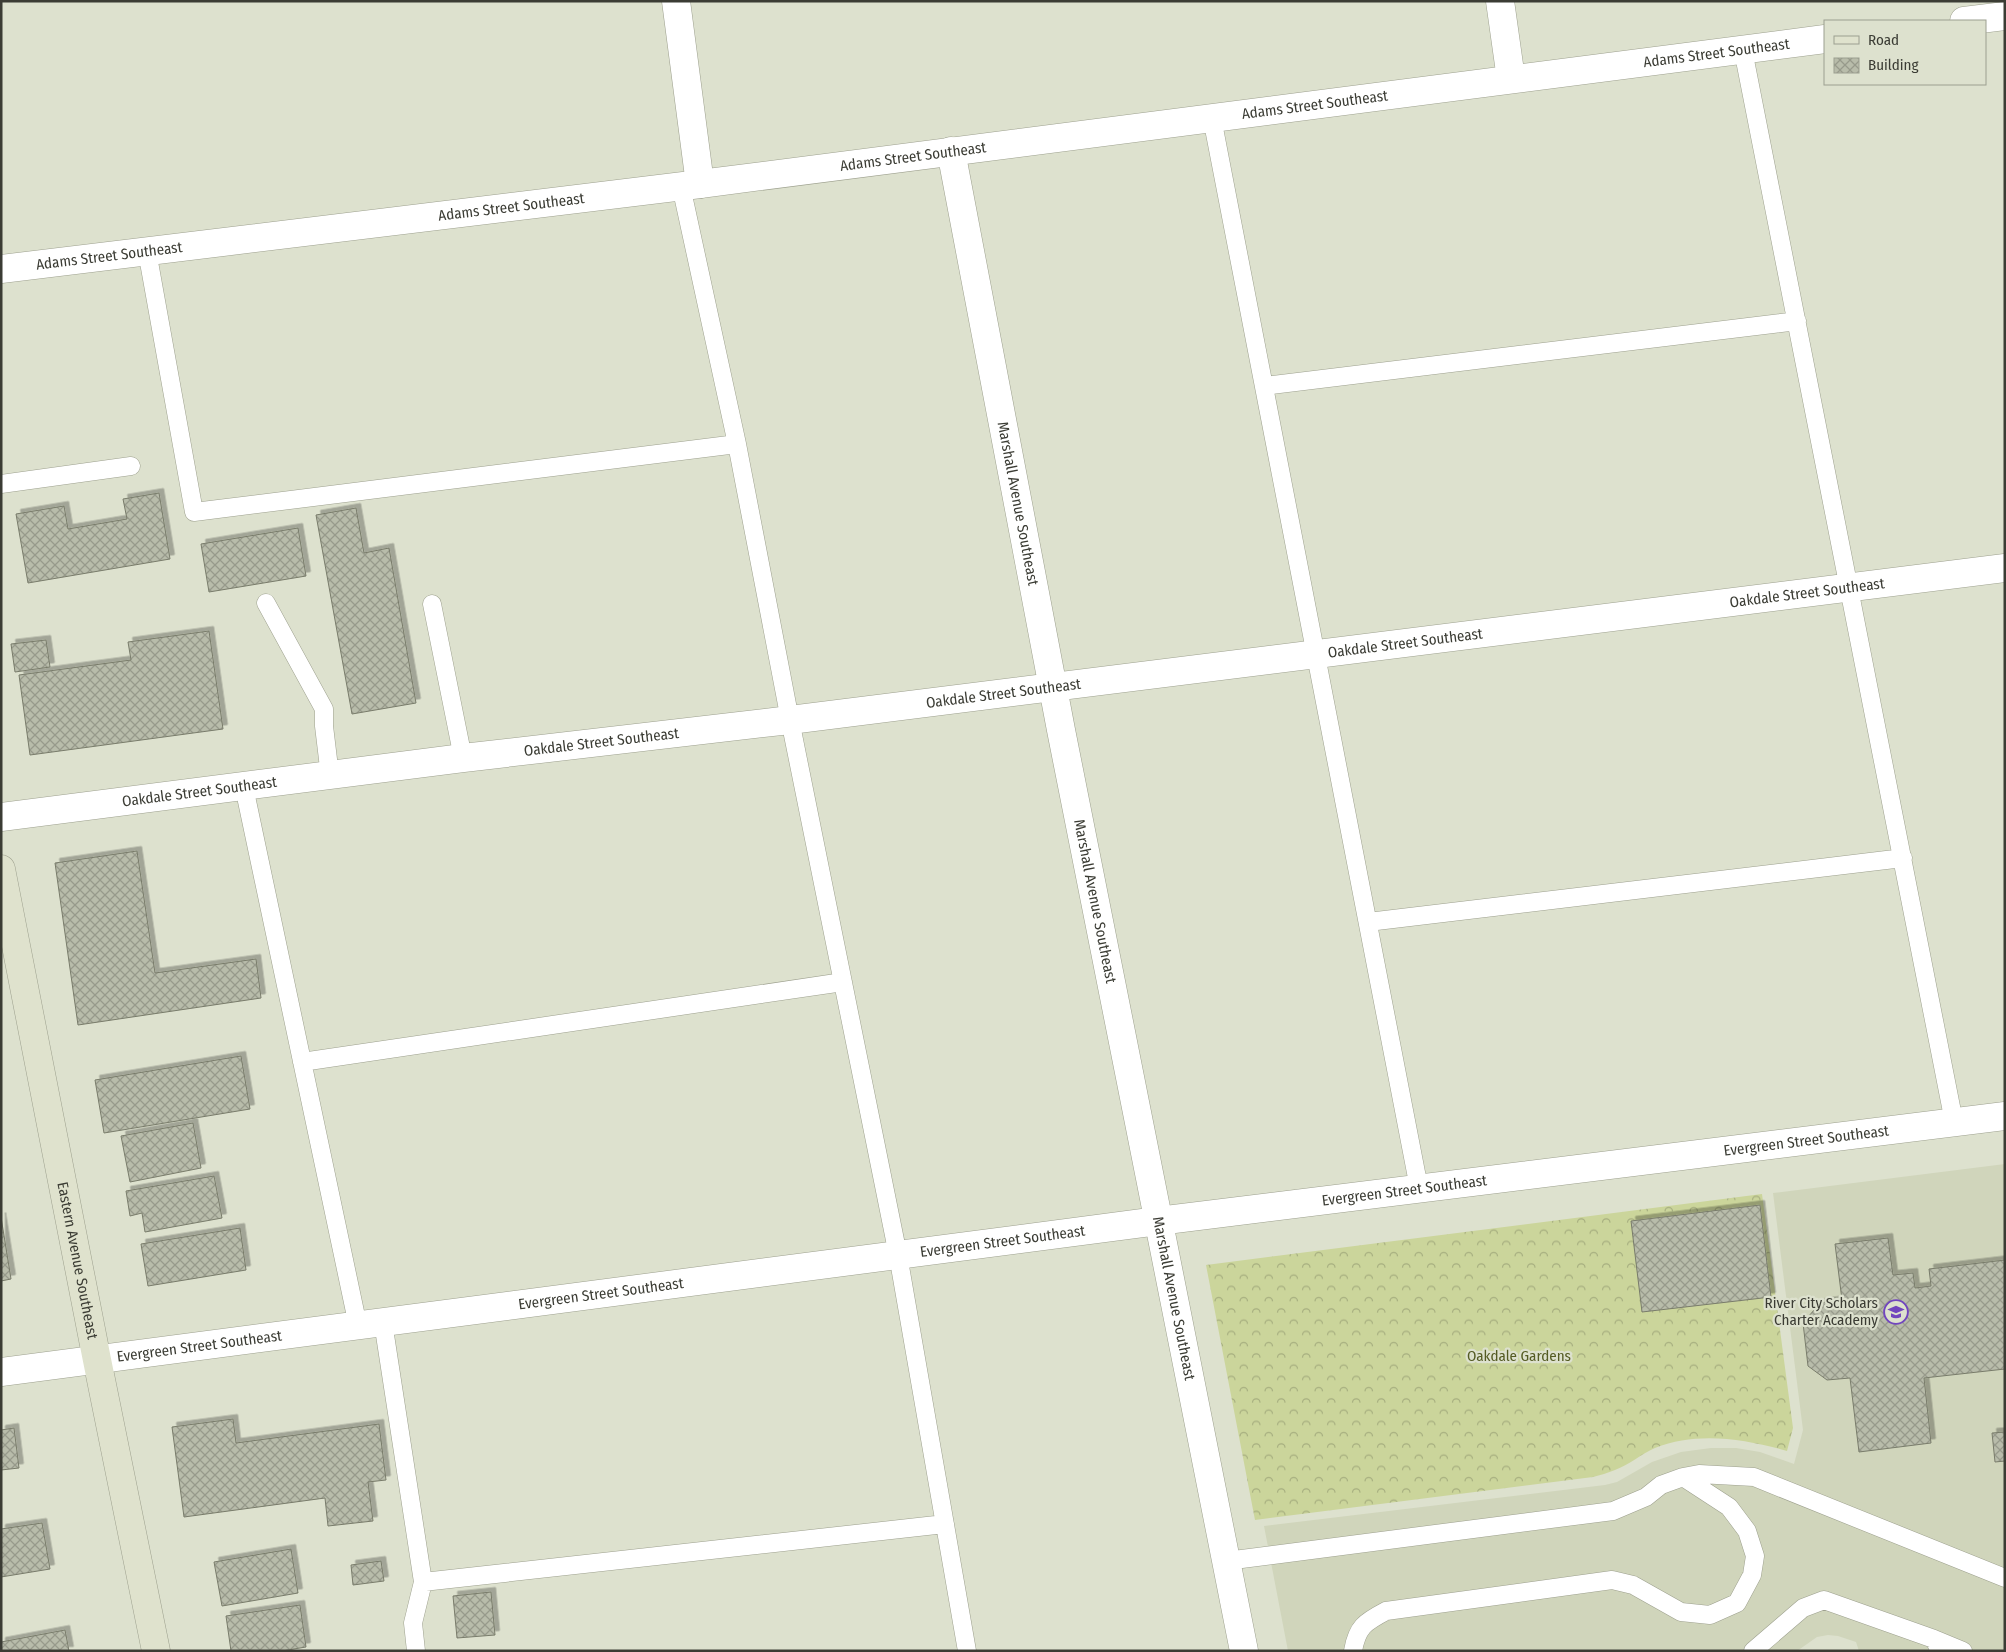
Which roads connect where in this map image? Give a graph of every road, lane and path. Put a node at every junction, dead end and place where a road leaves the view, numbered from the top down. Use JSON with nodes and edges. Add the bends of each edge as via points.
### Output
{"nodes":[{"id":1,"x":676,"y":1,"type":"edge"},
{"id":2,"x":1500,"y":1,"type":"edge"},
{"id":3,"x":2005,"y":16,"type":"edge"},
{"id":4,"x":1972,"y":20,"type":"edge"},
{"id":5,"x":1824,"y":39,"type":"edge"},
{"id":6,"x":1743,"y":50,"type":"junction"},
{"id":7,"x":1511,"y":80,"type":"junction"},
{"id":8,"x":1212,"y":118,"type":"junction"},
{"id":9,"x":951,"y":151,"type":"junction"},
{"id":10,"x":690,"y":185,"type":"junction"},
{"id":11,"x":147,"y":251,"type":"junction"},
{"id":12,"x":1,"y":269,"type":"edge"},
{"id":13,"x":1797,"y":321,"type":"junction"},
{"id":14,"x":1264,"y":386,"type":"junction"},
{"id":15,"x":737,"y":444,"type":"junction"},
{"id":16,"x":131,"y":466,"type":"dead end"},
{"id":17,"x":1,"y":484,"type":"edge"},
{"id":18,"x":2005,"y":568,"type":"edge"},
{"id":19,"x":1849,"y":587,"type":"junction"},
{"id":20,"x":266,"y":603,"type":"dead end"},
{"id":21,"x":432,"y":604,"type":"dead end"},
{"id":22,"x":1316,"y":654,"type":"junction"},
{"id":23,"x":1053,"y":688,"type":"junction"},
{"id":24,"x":790,"y":720,"type":"junction"},
{"id":25,"x":463,"y":758,"type":"junction"},
{"id":26,"x":330,"y":776,"type":"junction"},
{"id":27,"x":244,"y":787,"type":"junction"},
{"id":28,"x":1,"y":817,"type":"edge"},
{"id":29,"x":1902,"y":858,"type":"junction"},
{"id":30,"x":1,"y":869,"type":"edge"},
{"id":31,"x":1368,"y":922,"type":"junction"},
{"id":32,"x":843,"y":982,"type":"junction"},
{"id":33,"x":302,"y":1062,"type":"junction"},
{"id":34,"x":2005,"y":1116,"type":"edge"},
{"id":35,"x":1954,"y":1122,"type":"junction"},
{"id":36,"x":1419,"y":1188,"type":"junction"},
{"id":37,"x":1158,"y":1221,"type":"junction"},
{"id":38,"x":898,"y":1255,"type":"junction"},
{"id":39,"x":371,"y":1324,"type":"junction"},
{"id":40,"x":97,"y":1360,"type":"junction"},
{"id":41,"x":1,"y":1372,"type":"edge"},
{"id":42,"x":1683,"y":1477,"type":"junction"},
{"id":43,"x":945,"y":1524,"type":"junction"},
{"id":44,"x":1226,"y":1561,"type":"junction"},
{"id":45,"x":2005,"y":1578,"type":"edge"},
{"id":46,"x":423,"y":1582,"type":"junction"},
{"id":47,"x":1937,"y":1645,"type":"edge"},
{"id":48,"x":156,"y":1651,"type":"edge"},
{"id":49,"x":416,"y":1651,"type":"edge"},
{"id":50,"x":967,"y":1651,"type":"edge"},
{"id":51,"x":1244,"y":1651,"type":"edge"},
{"id":52,"x":1354,"y":1651,"type":"edge"},
{"id":53,"x":1753,"y":1651,"type":"edge"},
{"id":54,"x":1963,"y":1651,"type":"edge"}],
"edges":[{"from":1,"to":10,"type":"street"},
{"from":2,"to":7,"type":"street"},
{"from":3,"to":4,"type":"street"},
{"from":5,"to":6,"type":"street","name":"Adams Street Southeast"},
{"from":6,"to":7,"type":"street","name":"Adams Street Southeast"},
{"from":6,"to":13,"type":"lane"},
{"from":7,"to":8,"type":"street","name":"Adams Street Southeast"},
{"from":8,"to":9,"type":"street","name":"Adams Street Southeast"},
{"from":8,"to":14,"type":"lane"},
{"from":9,"to":10,"type":"street","name":"Adams Street Southeast"},
{"from":9,"to":23,"type":"street","name":"Marshall Avenue Southeast"},
{"from":10,"to":11,"type":"street","name":"Adams Street Southeast"},
{"from":10,"to":15,"type":"lane"},
{"from":11,"to":12,"type":"street","name":"Adams Street Southeast"},
{"from":11,"to":15,"type":"lane","via":[[194,512]]},
{"from":13,"to":14,"type":"lane"},
{"from":13,"to":19,"type":"lane"},
{"from":14,"to":22,"type":"lane"},
{"from":15,"to":24,"type":"lane"},
{"from":16,"to":17,"type":"lane"},
{"from":18,"to":19,"type":"street","name":"Oakdale Street Southeast"},
{"from":19,"to":22,"type":"street","name":"Oakdale Street Southeast"},
{"from":19,"to":29,"type":"lane"},
{"from":20,"to":26,"type":"lane","via":[[324,708]]},
{"from":21,"to":25,"type":"lane"},
{"from":22,"to":23,"type":"street","name":"Oakdale Street Southeast"},
{"from":22,"to":31,"type":"lane"},
{"from":23,"to":24,"type":"street","name":"Oakdale Street Southeast"},
{"from":23,"to":37,"type":"street","name":"Marshall Avenue Southeast"},
{"from":24,"to":25,"type":"street","name":"Oakdale Street Southeast"},
{"from":24,"to":32,"type":"lane"},
{"from":25,"to":26,"type":"street","name":"Oakdale Street Southeast"},
{"from":26,"to":27,"type":"street","name":"Oakdale Street Southeast"},
{"from":27,"to":28,"type":"street","name":"Oakdale Street Southeast"},
{"from":27,"to":33,"type":"lane"},
{"from":29,"to":31,"type":"lane"},
{"from":29,"to":35,"type":"lane"},
{"from":30,"to":40,"type":"main road","name":"Eastern Avenue Southeast"},
{"from":31,"to":36,"type":"lane"},
{"from":32,"to":33,"type":"lane"},
{"from":32,"to":38,"type":"lane"},
{"from":33,"to":39,"type":"lane"},
{"from":34,"to":35,"type":"street","name":"Evergreen Street Southeast"},
{"from":35,"to":36,"type":"street","name":"Evergreen Street Southeast"},
{"from":36,"to":37,"type":"street","name":"Evergreen Street Southeast"},
{"from":37,"to":38,"type":"street","name":"Evergreen Street Southeast"},
{"from":37,"to":44,"type":"street","name":"Marshall Avenue Southeast"},
{"from":38,"to":39,"type":"street","name":"Evergreen Street Southeast"},
{"from":38,"to":43,"type":"lane"},
{"from":39,"to":40,"type":"street","name":"Evergreen Street Southeast"},
{"from":39,"to":46,"type":"lane"},
{"from":40,"to":41,"type":"street","name":"Evergreen Street Southeast"},
{"from":40,"to":48,"type":"main road","name":"Eastern Avenue Southeast"},
{"from":42,"to":44,"type":"lane","via":[[1613,1511]]},
{"from":42,"to":45,"type":"lane","via":[[1699,1474],[1754,1477]]},
{"from":42,"to":52,"type":"lane","via":[[1729,1507],[1748,1531],[1756,1556],[1752,1575],[1737,1603],[1710,1615],[1681,1612],[1632,1585],[1612,1580],[1386,1611],[1367,1621],[1356,1636]]},
{"from":43,"to":46,"type":"lane"},
{"from":43,"to":50,"type":"lane"},
{"from":44,"to":51,"type":"street","name":"Marshall Avenue Southeast"},
{"from":46,"to":49,"type":"lane","via":[[413,1623]]},
{"from":47,"to":53,"type":"lane","via":[[1824,1600],[1803,1608]]},
{"from":47,"to":54,"type":"lane"}]}
